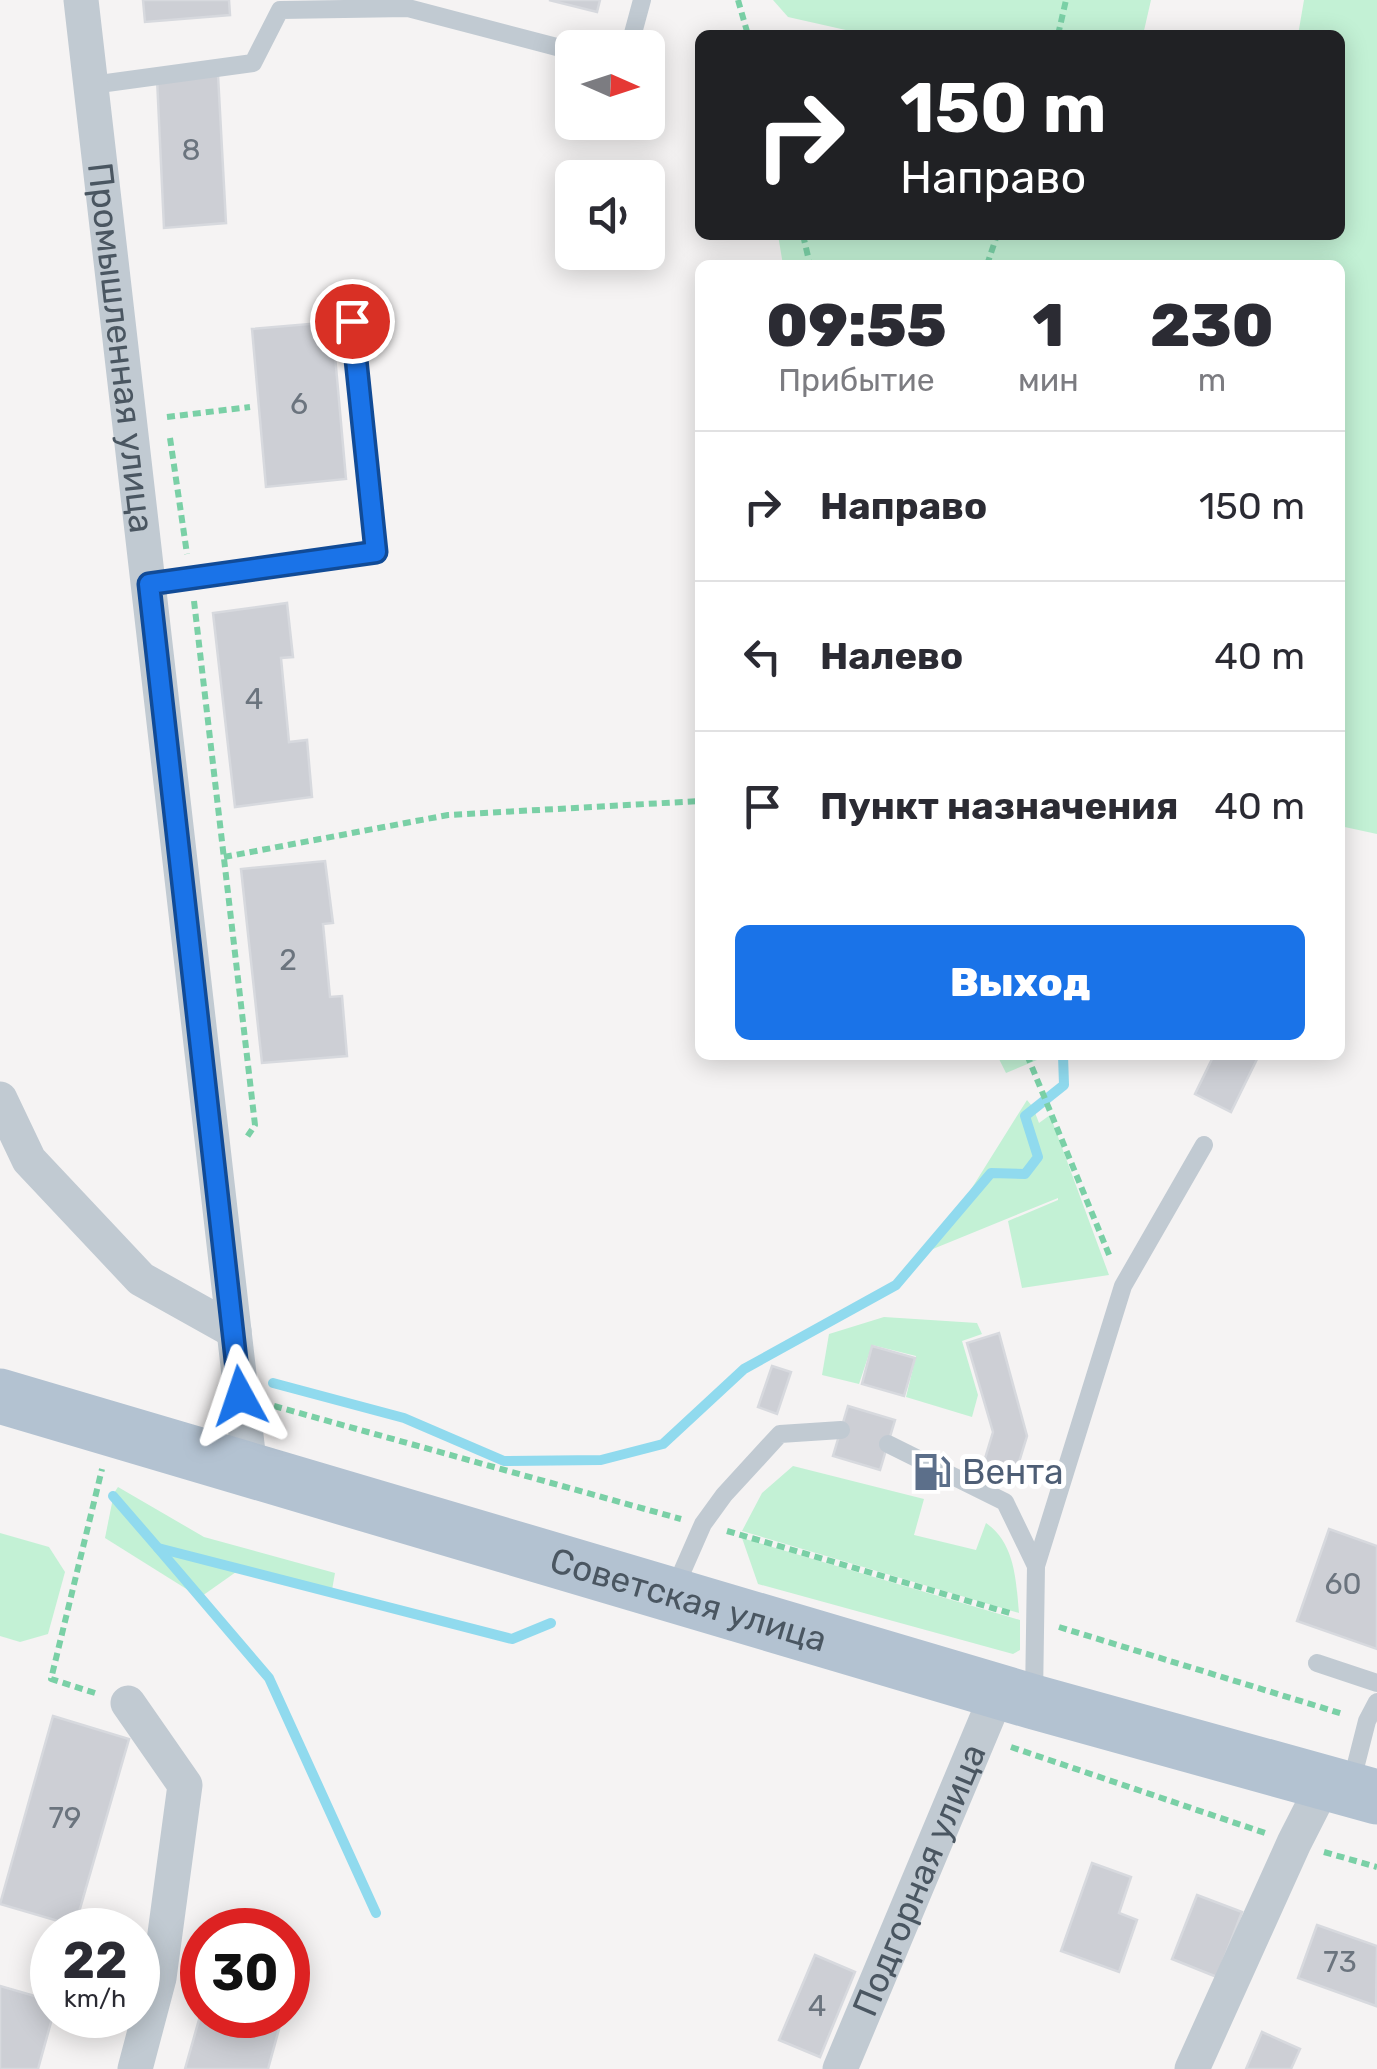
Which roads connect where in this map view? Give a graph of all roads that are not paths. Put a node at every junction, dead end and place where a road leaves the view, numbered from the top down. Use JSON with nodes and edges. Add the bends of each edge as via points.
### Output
{"nodes":[{"id":1,"x":81,"y":0,"type":"edge"},
{"id":2,"x":642,"y":0,"type":"edge"},
{"id":3,"x":634,"y":30,"type":"edge"},
{"id":4,"x":555,"y":47,"type":"edge"},
{"id":5,"x":92,"y":85,"type":"junction"},
{"id":6,"x":352,"y":321,"type":"dead end"},
{"id":7,"x":149,"y":584,"type":"junction"},
{"id":8,"x":0,"y":1099,"type":"edge"},
{"id":9,"x":1204,"y":1145,"type":"dead end"},
{"id":10,"x":234,"y":1330,"type":"junction"},
{"id":11,"x":0,"y":1396,"type":"edge"},
{"id":12,"x":841,"y":1430,"type":"dead end"},
{"id":13,"x":888,"y":1444,"type":"dead end"},
{"id":14,"x":250,"y":1470,"type":"junction"},
{"id":15,"x":1036,"y":1566,"type":"junction"},
{"id":16,"x":672,"y":1595,"type":"junction"},
{"id":17,"x":1316,"y":1663,"type":"dead end"},
{"id":18,"x":1377,"y":1683,"type":"edge"},
{"id":19,"x":128,"y":1702,"type":"road end"},
{"id":20,"x":1377,"y":1702,"type":"edge"},
{"id":21,"x":1003,"y":1710,"type":"junction"},
{"id":22,"x":1350,"y":1789,"type":"edge"},
{"id":23,"x":135,"y":2069,"type":"edge"},
{"id":24,"x":840,"y":2069,"type":"edge"},
{"id":25,"x":1192,"y":2069,"type":"edge"}],
"edges":[{"from":1,"to":5,"type":"street","name":"Промышленная улица"},
{"from":2,"to":3,"type":"lane"},
{"from":4,"to":5,"type":"lane","via":[[408,8],[280,10],[253,63]]},
{"from":5,"to":7,"type":"street","name":"Промышленная улица"},
{"from":6,"to":7,"type":"lane","via":[[376,552]]},
{"from":7,"to":10,"type":"street","name":"Промышленная улица"},
{"from":8,"to":10,"type":"street","via":[[29,1160],[140,1280]]},
{"from":9,"to":15,"type":"lane","via":[[1123,1286]]},
{"from":10,"to":14,"type":"street","name":"Промышленная улица"},
{"from":11,"to":14,"type":"main road","name":"Советская улица","via":[[100,1456]]},
{"from":12,"to":16,"type":"lane","via":[[780,1434],[703,1524]]},
{"from":13,"to":15,"type":"lane","via":[[1004,1502]]},
{"from":14,"to":16,"type":"main road","name":"Советская улица"},
{"from":15,"to":21,"type":"lane","via":[[1036,1620]]},
{"from":16,"to":21,"type":"main road","name":"Советская улица"},
{"from":17,"to":18,"type":"lane"},
{"from":19,"to":23,"type":"street","via":[[186,1785],[159,1978]]},
{"from":20,"to":22,"type":"lane"},
{"from":21,"to":22,"type":"main road","name":"Советская улица"},
{"from":21,"to":24,"type":"street","name":"Подгорная улица"},
{"from":22,"to":25,"type":"street","via":[[1294,1843]]}]}
